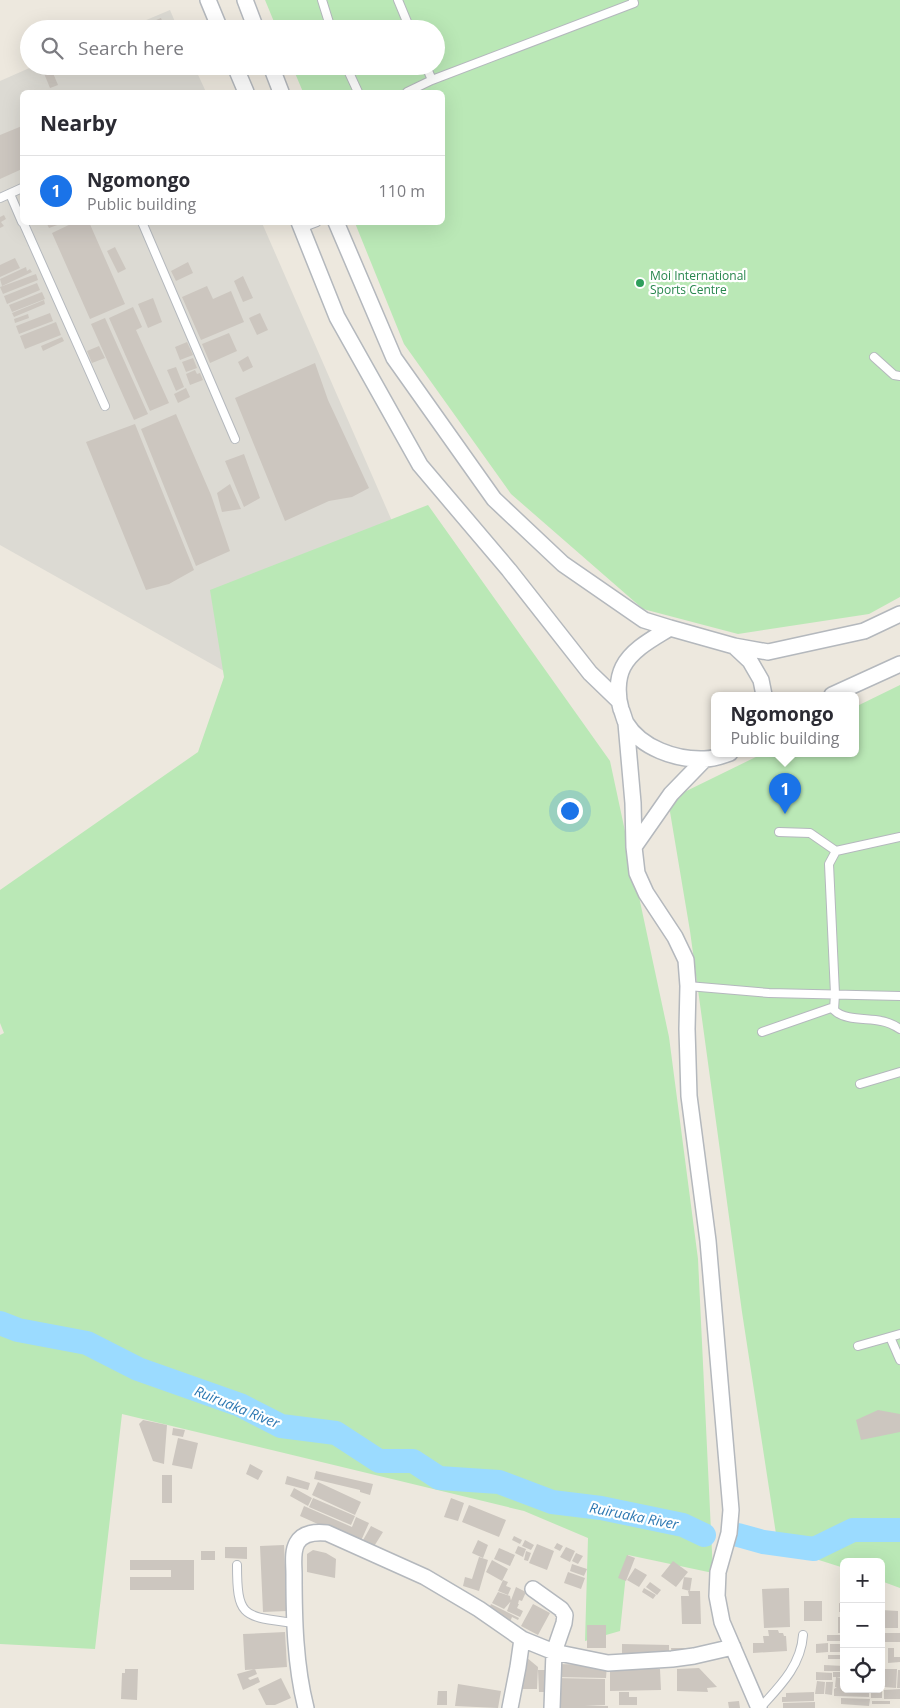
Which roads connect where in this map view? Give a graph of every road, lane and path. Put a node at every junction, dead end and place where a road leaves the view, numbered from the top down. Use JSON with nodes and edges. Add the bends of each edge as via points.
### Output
{"nodes":[{"id":1,"x":208,"y":0,"type":"edge"},
{"id":2,"x":246,"y":0,"type":"edge"},
{"id":3,"x":398,"y":0,"type":"edge"},
{"id":4,"x":633,"y":0,"type":"edge"},
{"id":5,"x":323,"y":1,"type":"edge"},
{"id":6,"x":216,"y":20,"type":"edge"},
{"id":7,"x":253,"y":20,"type":"edge"},
{"id":8,"x":328,"y":20,"type":"edge"},
{"id":9,"x":406,"y":20,"type":"edge"},
{"id":10,"x":238,"y":75,"type":"edge"},
{"id":11,"x":274,"y":75,"type":"edge"},
{"id":12,"x":350,"y":75,"type":"edge"},
{"id":13,"x":430,"y":75,"type":"edge"},
{"id":14,"x":445,"y":75,"type":"edge"},
{"id":15,"x":445,"y":75,"type":"edge"},
{"id":16,"x":432,"y":80,"type":"junction"},
{"id":17,"x":243,"y":90,"type":"edge"},
{"id":18,"x":280,"y":90,"type":"edge"},
{"id":19,"x":357,"y":90,"type":"edge"},
{"id":20,"x":411,"y":90,"type":"edge"},
{"id":21,"x":20,"y":189,"type":"edge"},
{"id":22,"x":10,"y":194,"type":"junction"},
{"id":23,"x":0,"y":198,"type":"edge"},
{"id":24,"x":20,"y":216,"type":"edge"},
{"id":25,"x":24,"y":225,"type":"edge"},
{"id":26,"x":143,"y":225,"type":"edge"},
{"id":27,"x":300,"y":225,"type":"edge"},
{"id":28,"x":337,"y":225,"type":"edge"},
{"id":29,"x":874,"y":357,"type":"dead end"},
{"id":30,"x":900,"y":376,"type":"edge"},
{"id":31,"x":105,"y":406,"type":"dead end"},
{"id":32,"x":235,"y":440,"type":"dead end"},
{"id":33,"x":900,"y":614,"type":"edge"},
{"id":34,"x":670,"y":628,"type":"junction"},
{"id":35,"x":734,"y":646,"type":"junction"},
{"id":36,"x":900,"y":664,"type":"edge"},
{"id":37,"x":764,"y":692,"type":"edge"},
{"id":38,"x":839,"y":692,"type":"edge"},
{"id":39,"x":618,"y":700,"type":"junction"},
{"id":40,"x":626,"y":723,"type":"junction"},
{"id":41,"x":713,"y":757,"type":"edge"},
{"id":42,"x":705,"y":759,"type":"junction"},
{"id":43,"x":779,"y":832,"type":"dead end"},
{"id":44,"x":900,"y":837,"type":"edge"},
{"id":45,"x":634,"y":847,"type":"junction"},
{"id":46,"x":836,"y":850,"type":"junction"},
{"id":47,"x":688,"y":986,"type":"junction"},
{"id":48,"x":835,"y":994,"type":"junction"},
{"id":49,"x":900,"y":996,"type":"edge"},
{"id":50,"x":834,"y":1006,"type":"junction"},
{"id":51,"x":900,"y":1028,"type":"edge"},
{"id":52,"x":762,"y":1032,"type":"dead end"},
{"id":53,"x":900,"y":1072,"type":"edge"},
{"id":54,"x":860,"y":1084,"type":"dead end"},
{"id":55,"x":900,"y":1334,"type":"edge"},
{"id":56,"x":890,"y":1337,"type":"junction"},
{"id":57,"x":858,"y":1346,"type":"dead end"},
{"id":58,"x":900,"y":1360,"type":"edge"},
{"id":59,"x":237,"y":1565,"type":"dead end"},
{"id":60,"x":532,"y":1589,"type":"dead end"},
{"id":61,"x":294,"y":1623,"type":"junction"},
{"id":62,"x":803,"y":1635,"type":"dead end"},
{"id":63,"x":522,"y":1639,"type":"junction"},
{"id":64,"x":733,"y":1647,"type":"junction"},
{"id":65,"x":554,"y":1652,"type":"junction"},
{"id":66,"x":306,"y":1708,"type":"edge"},
{"id":67,"x":510,"y":1708,"type":"edge"},
{"id":68,"x":552,"y":1708,"type":"edge"},
{"id":69,"x":759,"y":1708,"type":"edge"}],
"edges":[{"from":1,"to":6,"type":"street"},
{"from":2,"to":7,"type":"street"},
{"from":3,"to":9,"type":"lane"},
{"from":4,"to":14,"type":"lane"},
{"from":5,"to":8,"type":"lane"},
{"from":10,"to":17,"type":"street"},
{"from":11,"to":18,"type":"street"},
{"from":12,"to":19,"type":"lane"},
{"from":13,"to":16,"type":"lane"},
{"from":15,"to":16,"type":"lane"},
{"from":16,"to":20,"type":"lane"},
{"from":21,"to":22,"type":"lane"},
{"from":22,"to":23,"type":"lane"},
{"from":22,"to":24,"type":"lane"},
{"from":25,"to":31,"type":"lane"},
{"from":26,"to":32,"type":"lane"},
{"from":27,"to":39,"type":"street","via":[[337,317],[420,464],[590,673]]},
{"from":28,"to":34,"type":"street","via":[[394,358],[494,499],[563,564],[644,620]]},
{"from":29,"to":30,"type":"lane","via":[[894,375]]},
{"from":33,"to":35,"type":"street","via":[[864,631],[768,652]]},
{"from":34,"to":35,"type":"street"},
{"from":34,"to":39,"type":"street","via":[[646,643],[623,667]]},
{"from":35,"to":37,"type":"street","via":[[750,661],[762,680]]},
{"from":36,"to":38,"type":"street"},
{"from":39,"to":40,"type":"street"},
{"from":40,"to":42,"type":"street","via":[[637,737],[660,751],[685,758]]},
{"from":40,"to":45,"type":"street"},
{"from":41,"to":42,"type":"street"},
{"from":42,"to":45,"type":"street","via":[[671,794]]},
{"from":43,"to":46,"type":"lane","via":[[810,833]]},
{"from":44,"to":46,"type":"lane"},
{"from":45,"to":47,"type":"street","via":[[641,884],[684,956]]},
{"from":46,"to":48,"type":"lane","via":[[829,864]]},
{"from":47,"to":48,"type":"lane","via":[[769,993]]},
{"from":47,"to":64,"type":"street","via":[[689,1096],[708,1241],[731,1510],[729,1533],[718,1572],[717,1596],[722,1622]]},
{"from":48,"to":49,"type":"lane"},
{"from":48,"to":50,"type":"lane"},
{"from":50,"to":51,"type":"lane","via":[[836,1012],[845,1016],[883,1021]]},
{"from":50,"to":52,"type":"lane"},
{"from":53,"to":54,"type":"lane"},
{"from":55,"to":56,"type":"lane"},
{"from":56,"to":57,"type":"lane"},
{"from":56,"to":58,"type":"lane"},
{"from":59,"to":61,"type":"lane","via":[[238,1599],[244,1611],[260,1618]]},
{"from":60,"to":65,"type":"street","via":[[566,1615]]},
{"from":61,"to":63,"type":"street","via":[[294,1550],[301,1538],[318,1532],[327,1533],[425,1577]]},
{"from":61,"to":66,"type":"street","via":[[300,1687]]},
{"from":62,"to":69,"type":"lane","via":[[790,1674]]},
{"from":63,"to":65,"type":"street"},
{"from":63,"to":67,"type":"street"},
{"from":64,"to":65,"type":"street","via":[[680,1658],[608,1663]]},
{"from":64,"to":69,"type":"street"},
{"from":65,"to":68,"type":"street"}]}
